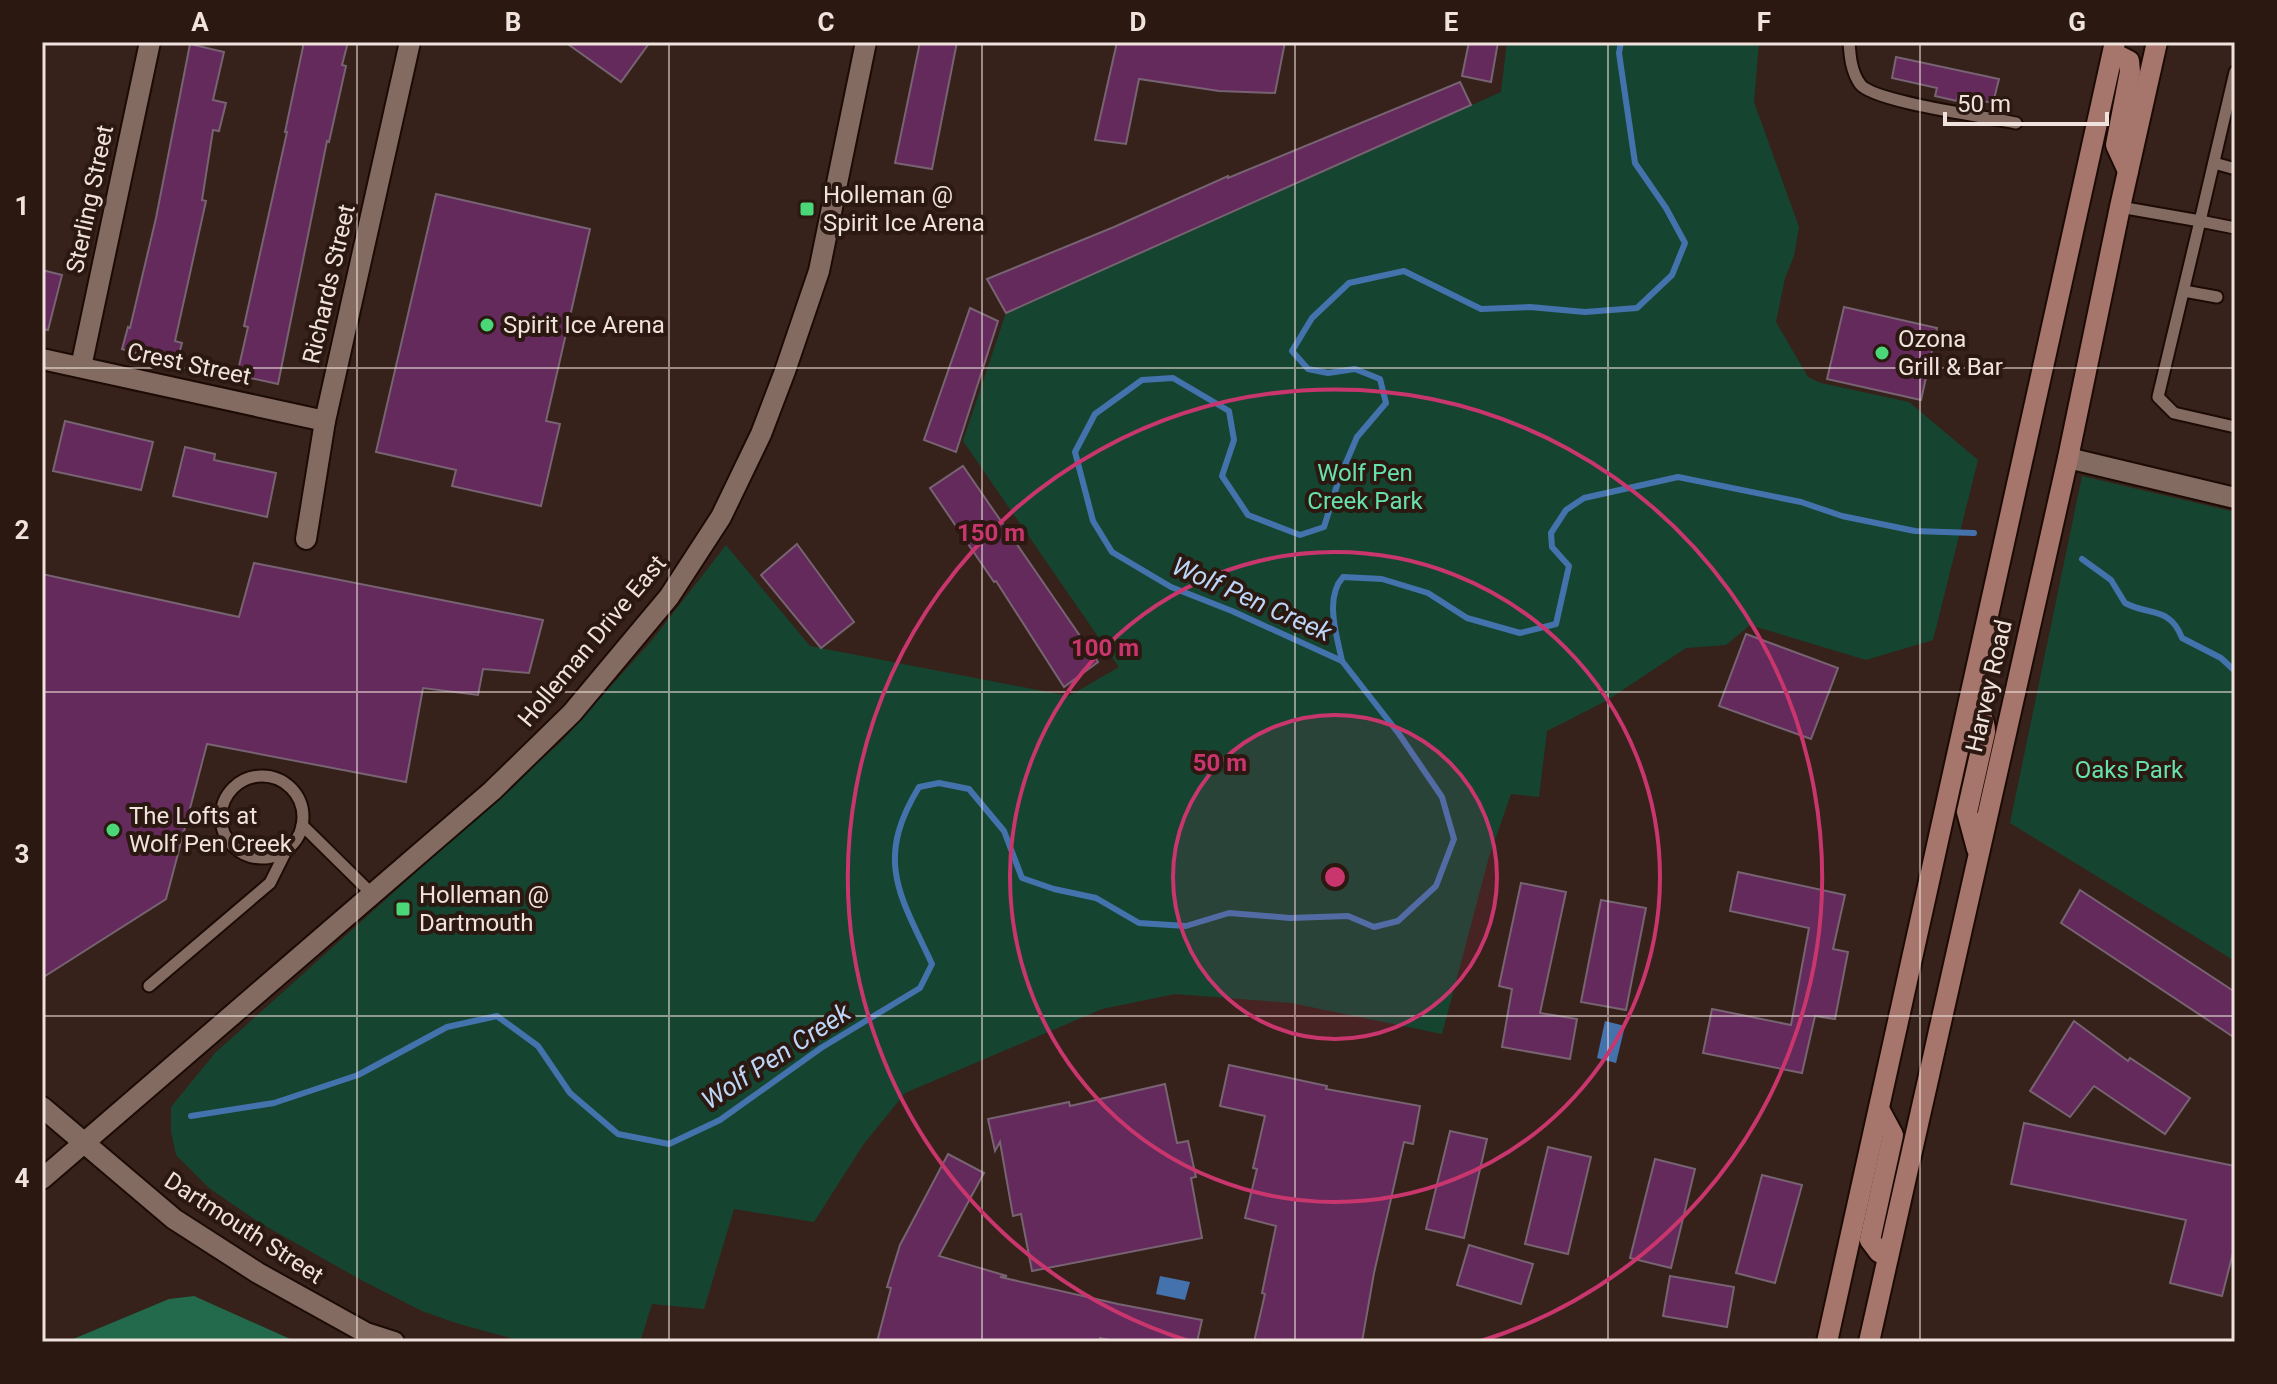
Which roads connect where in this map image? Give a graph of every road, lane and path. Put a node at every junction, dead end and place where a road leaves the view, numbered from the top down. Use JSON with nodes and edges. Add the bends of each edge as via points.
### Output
{"nodes":[{"id":1,"x":150,"y":42,"type":"edge"},
{"id":2,"x":410,"y":42,"type":"edge"},
{"id":3,"x":866,"y":42,"type":"edge"},
{"id":4,"x":1849,"y":42,"type":"edge"},
{"id":5,"x":2157,"y":42,"type":"edge"},
{"id":6,"x":2114,"y":47,"type":"edge"},
{"id":7,"x":2234,"y":79,"type":"edge"},
{"id":8,"x":2231,"y":111,"type":"edge"},
{"id":9,"x":2016,"y":123,"type":"dead end"},
{"id":10,"x":2220,"y":138,"type":"junction"},
{"id":11,"x":2235,"y":141,"type":"edge"},
{"id":12,"x":2214,"y":163,"type":"junction"},
{"id":13,"x":2232,"y":168,"type":"dead end"},
{"id":14,"x":2128,"y":171,"type":"junction"},
{"id":15,"x":2120,"y":207,"type":"junction"},
{"id":16,"x":2200,"y":221,"type":"junction"},
{"id":17,"x":2235,"y":228,"type":"edge"},
{"id":18,"x":2184,"y":291,"type":"junction"},
{"id":19,"x":2217,"y":297,"type":"dead end"},
{"id":20,"x":42,"y":359,"type":"edge"},
{"id":21,"x":81,"y":367,"type":"junction"},
{"id":22,"x":325,"y":421,"type":"junction"},
{"id":23,"x":2235,"y":427,"type":"edge"},
{"id":24,"x":2068,"y":458,"type":"junction"},
{"id":25,"x":2235,"y":498,"type":"edge"},
{"id":26,"x":306,"y":539,"type":"dead end"},
{"id":27,"x":1969,"y":712,"type":"junction"},
{"id":28,"x":302,"y":825,"type":"junction"},
{"id":29,"x":286,"y":851,"type":"junction"},
{"id":30,"x":1978,"y":852,"type":"junction"},
{"id":31,"x":372,"y":894,"type":"junction"},
{"id":32,"x":149,"y":986,"type":"dead end"},
{"id":33,"x":42,"y":1107,"type":"edge"},
{"id":34,"x":1879,"y":1109,"type":"junction"},
{"id":35,"x":83,"y":1144,"type":"junction"},
{"id":36,"x":42,"y":1179,"type":"edge"},
{"id":37,"x":1888,"y":1256,"type":"junction"},
{"id":38,"x":394,"y":1342,"type":"edge"},
{"id":39,"x":1827,"y":1342,"type":"edge"},
{"id":40,"x":1869,"y":1342,"type":"edge"}],
"edges":[{"from":1,"to":21,"type":"street","name":"Sterling Street"},
{"from":2,"to":22,"type":"street","name":"Richards Street"},
{"from":3,"to":31,"type":"street","name":"Holleman Drive East","via":[[819,271],[761,434],[721,517],[669,597],[572,713],[492,791]]},
{"from":4,"to":9,"type":"lane","via":[[1851,66],[1861,86],[1888,98]]},
{"from":5,"to":14,"type":"main road","name":"Harvey Road"},
{"from":6,"to":14,"type":"main road","via":[[2129,61],[2116,145]]},
{"from":6,"to":27,"type":"main road","name":"Harvey Road"},
{"from":7,"to":8,"type":"lane"},
{"from":8,"to":10,"type":"lane"},
{"from":10,"to":11,"type":"lane"},
{"from":10,"to":12,"type":"lane"},
{"from":12,"to":13,"type":"lane"},
{"from":12,"to":16,"type":"lane"},
{"from":14,"to":15,"type":"main road","name":"Harvey Road"},
{"from":15,"to":16,"type":"lane"},
{"from":15,"to":24,"type":"main road","name":"Harvey Road"},
{"from":16,"to":17,"type":"lane"},
{"from":16,"to":18,"type":"lane"},
{"from":18,"to":19,"type":"lane"},
{"from":18,"to":23,"type":"lane","via":[[2158,397],[2174,413]]},
{"from":20,"to":21,"type":"street","name":"Crest Street"},
{"from":21,"to":22,"type":"street","name":"Crest Street"},
{"from":22,"to":26,"type":"street","name":"Richards Street"},
{"from":24,"to":25,"type":"street"},
{"from":24,"to":30,"type":"main road","name":"Harvey Road"},
{"from":27,"to":30,"type":"main road","via":[[1985,721],[1967,812]]},
{"from":27,"to":34,"type":"main road","name":"Harvey Road"},
{"from":28,"to":29,"type":"lane"},
{"from":28,"to":29,"type":"lane","via":[[301,802],[294,791],[271,777],[244,781],[225,800],[222,826],[236,848],[260,858]]},
{"from":28,"to":31,"type":"lane"},
{"from":29,"to":32,"type":"lane","via":[[270,883]]},
{"from":30,"to":37,"type":"main road","name":"Harvey Road"},
{"from":31,"to":35,"type":"street","name":"Holleman Drive East"},
{"from":33,"to":35,"type":"street","name":"Dartmouth Street"},
{"from":34,"to":37,"type":"main road","via":[[1893,1135],[1870,1240]]},
{"from":34,"to":39,"type":"main road","name":"Harvey Road"},
{"from":35,"to":36,"type":"street","name":"Holleman Drive East"},
{"from":35,"to":38,"type":"street","name":"Dartmouth Street","via":[[174,1219],[258,1273],[366,1333]]},
{"from":37,"to":40,"type":"main road","name":"Harvey Road"}]}
